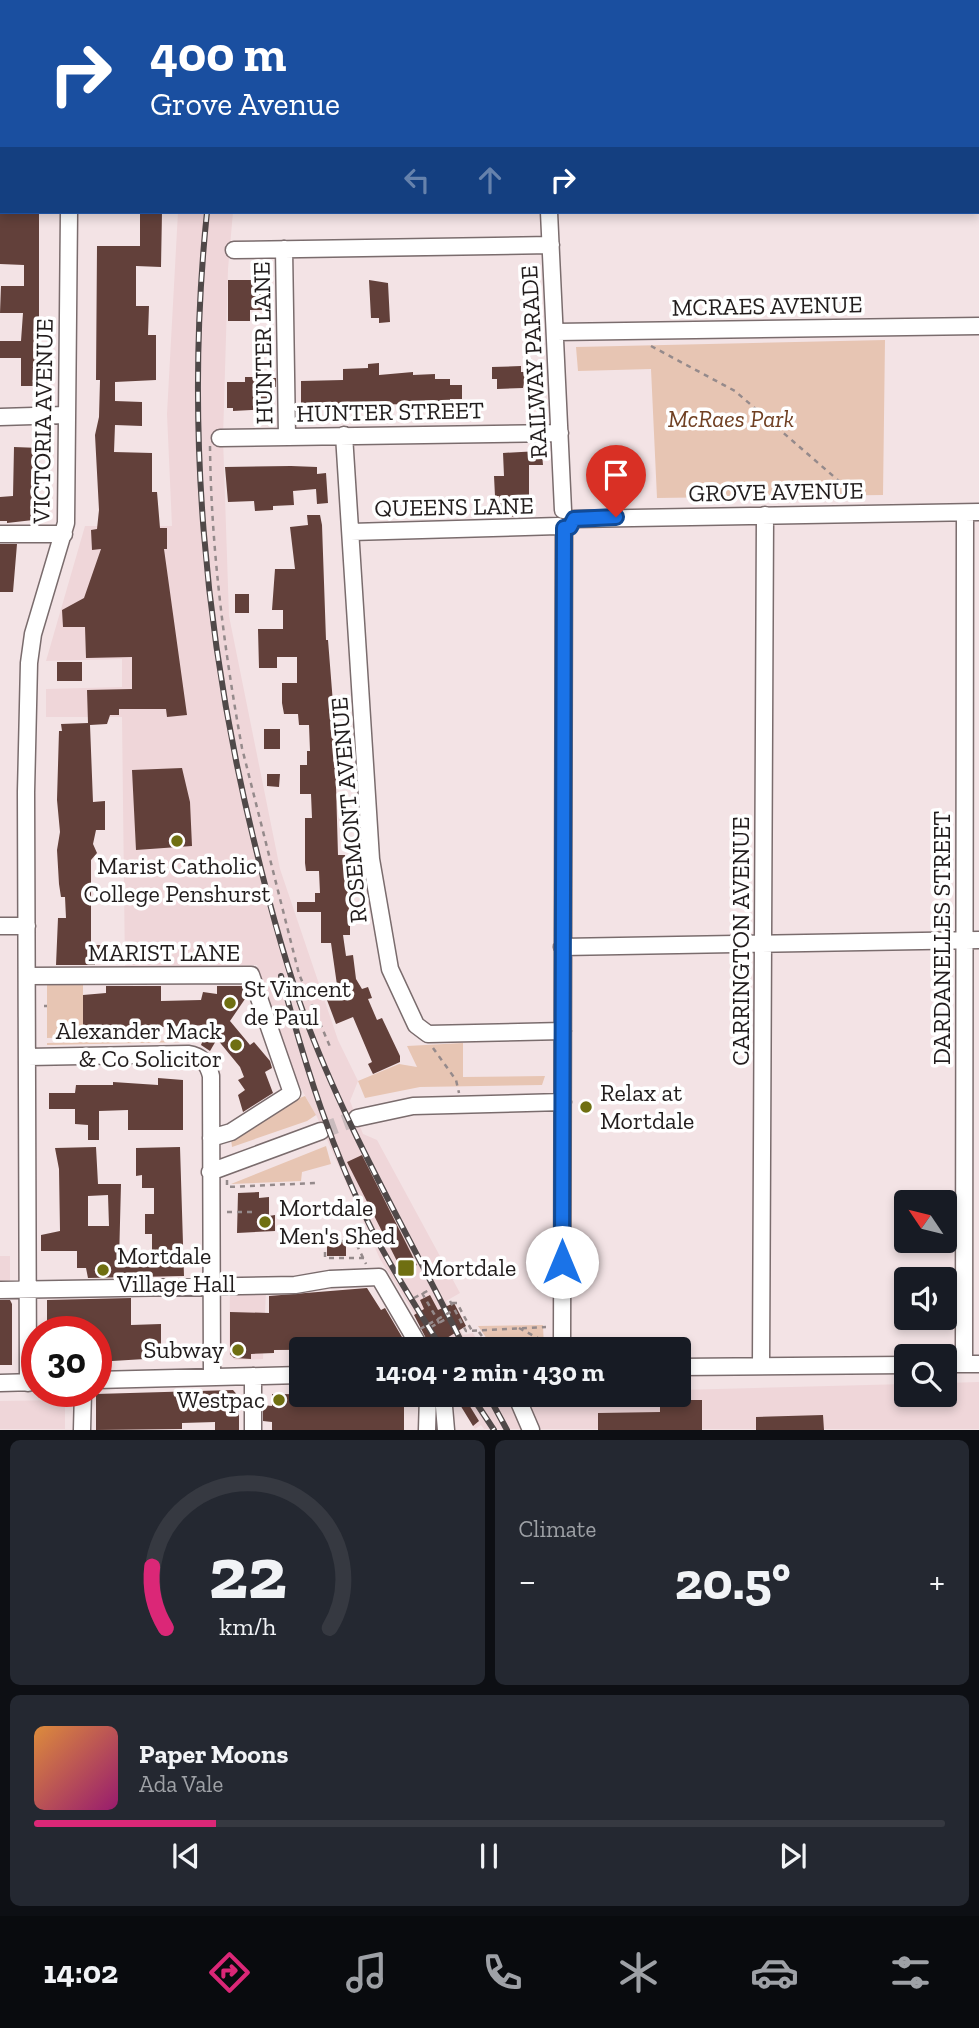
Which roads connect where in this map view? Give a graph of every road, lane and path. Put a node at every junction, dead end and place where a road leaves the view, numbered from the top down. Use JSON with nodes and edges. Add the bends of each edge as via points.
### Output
{"nodes":[{"id":1,"x":69,"y":214,"type":"edge"},
{"id":2,"x":549,"y":214,"type":"edge"},
{"id":3,"x":551,"y":245,"type":"junction"},
{"id":4,"x":284,"y":249,"type":"junction"},
{"id":5,"x":234,"y":250,"type":"dead end"},
{"id":6,"x":979,"y":326,"type":"edge"},
{"id":7,"x":641,"y":331,"type":"junction"},
{"id":8,"x":556,"y":332,"type":"junction"},
{"id":9,"x":66,"y":415,"type":"junction"},
{"id":10,"x":0,"y":417,"type":"edge"},
{"id":11,"x":560,"y":433,"type":"junction"},
{"id":12,"x":344,"y":435,"type":"junction"},
{"id":13,"x":287,"y":436,"type":"junction"},
{"id":14,"x":215,"y":438,"type":"joint"},
{"id":15,"x":972,"y":512,"type":"edge"},
{"id":16,"x":866,"y":513,"type":"junction"},
{"id":17,"x":765,"y":516,"type":"junction"},
{"id":18,"x":565,"y":521,"type":"junction"},
{"id":19,"x":351,"y":532,"type":"junction"},
{"id":20,"x":0,"y":534,"type":"edge"},
{"id":21,"x":64,"y":534,"type":"junction"},
{"id":22,"x":0,"y":926,"type":"edge"},
{"id":23,"x":27,"y":926,"type":"junction"},
{"id":24,"x":972,"y":940,"type":"edge"},
{"id":25,"x":763,"y":944,"type":"junction"},
{"id":26,"x":562,"y":947,"type":"junction"},
{"id":27,"x":27,"y":976,"type":"junction"},
{"id":28,"x":563,"y":1031,"type":"junction"},
{"id":29,"x":433,"y":1047,"type":"dead end"},
{"id":30,"x":331,"y":1049,"type":"dead end"},
{"id":31,"x":28,"y":1057,"type":"junction"},
{"id":32,"x":458,"y":1084,"type":"dead end"},
{"id":33,"x":563,"y":1102,"type":"junction"},
{"id":34,"x":357,"y":1118,"type":"tunnel mouth"},
{"id":35,"x":321,"y":1131,"type":"tunnel mouth"},
{"id":36,"x":211,"y":1138,"type":"junction"},
{"id":37,"x":210,"y":1172,"type":"junction"},
{"id":38,"x":227,"y":1180,"type":"dead end"},
{"id":39,"x":315,"y":1183,"type":"dead end"},
{"id":40,"x":227,"y":1212,"type":"dead end"},
{"id":41,"x":254,"y":1212,"type":"dead end"},
{"id":42,"x":364,"y":1258,"type":"junction"},
{"id":43,"x":367,"y":1266,"type":"dead end"},
{"id":44,"x":212,"y":1285,"type":"junction"},
{"id":45,"x":28,"y":1289,"type":"junction"},
{"id":46,"x":431,"y":1289,"type":"dead end"},
{"id":47,"x":0,"y":1290,"type":"edge"},
{"id":48,"x":422,"y":1293,"type":"junction"},
{"id":49,"x":414,"y":1297,"type":"dead end"},
{"id":50,"x":454,"y":1310,"type":"junction"},
{"id":51,"x":29,"y":1316,"type":"edge"},
{"id":52,"x":446,"y":1319,"type":"dead end"},
{"id":53,"x":437,"y":1321,"type":"junction"},
{"id":54,"x":431,"y":1327,"type":"dead end"},
{"id":55,"x":545,"y":1327,"type":"dead end"},
{"id":56,"x":441,"y":1328,"type":"dead end"},
{"id":57,"x":519,"y":1328,"type":"junction"},
{"id":58,"x":420,"y":1329,"type":"dead end"},
{"id":59,"x":472,"y":1331,"type":"junction"},
{"id":60,"x":478,"y":1331,"type":"junction"},
{"id":61,"x":414,"y":1337,"type":"edge"},
{"id":62,"x":482,"y":1337,"type":"edge"},
{"id":63,"x":536,"y":1337,"type":"edge"},
{"id":64,"x":554,"y":1337,"type":"edge"},
{"id":65,"x":971,"y":1364,"type":"edge"},
{"id":66,"x":894,"y":1365,"type":"edge"},
{"id":67,"x":761,"y":1366,"type":"junction"},
{"id":68,"x":691,"y":1367,"type":"edge"},
{"id":69,"x":289,"y":1374,"type":"edge"},
{"id":70,"x":253,"y":1376,"type":"junction"},
{"id":71,"x":212,"y":1377,"type":"junction"},
{"id":72,"x":112,"y":1380,"type":"edge"},
{"id":73,"x":0,"y":1383,"type":"edge"},
{"id":74,"x":21,"y":1386,"type":"edge"},
{"id":75,"x":83,"y":1407,"type":"edge"},
{"id":76,"x":428,"y":1407,"type":"edge"},
{"id":77,"x":444,"y":1407,"type":"edge"},
{"id":78,"x":521,"y":1407,"type":"edge"},
{"id":79,"x":82,"y":1430,"type":"edge"},
{"id":80,"x":253,"y":1430,"type":"edge"},
{"id":81,"x":427,"y":1430,"type":"edge"},
{"id":82,"x":446,"y":1430,"type":"edge"},
{"id":83,"x":531,"y":1430,"type":"edge"}],
"edges":[{"from":1,"to":9,"type":"street","name":"VICTORIA AVENUE"},
{"from":2,"to":3,"type":"street","name":"RAILWAY PARADE"},
{"from":3,"to":4,"type":"street"},
{"from":3,"to":8,"type":"street","name":"RAILWAY PARADE"},
{"from":4,"to":5,"type":"street"},
{"from":4,"to":13,"type":"street","name":"HUNTER LANE"},
{"from":6,"to":7,"type":"street","name":"MCRAES AVENUE"},
{"from":7,"to":8,"type":"street","name":"MCRAES AVENUE"},
{"from":7,"to":16,"type":"path","via":[[642,341],[749,402],[866,504]]},
{"from":8,"to":11,"type":"street","name":"RAILWAY PARADE"},
{"from":9,"to":10,"type":"street"},
{"from":9,"to":21,"type":"street","name":"VICTORIA AVENUE"},
{"from":11,"to":12,"type":"street","name":"HUNTER STREET"},
{"from":11,"to":18,"type":"street","name":"RAILWAY PARADE"},
{"from":12,"to":13,"type":"street","name":"HUNTER STREET"},
{"from":12,"to":19,"type":"street","name":"ROSEMONT AVENUE"},
{"from":13,"to":14,"type":"street","name":"HUNTER STREET"},
{"from":14,"to":30,"type":"path","via":[[215,560],[226,664],[242,748],[299,974]]},
{"from":15,"to":16,"type":"street","name":"GROVE AVENUE"},
{"from":15,"to":24,"type":"street","name":"DARDANELLES STREET"},
{"from":16,"to":17,"type":"street","name":"GROVE AVENUE"},
{"from":17,"to":18,"type":"street","name":"GROVE AVENUE"},
{"from":17,"to":25,"type":"street","name":"CARRINGTON AVENUE"},
{"from":18,"to":19,"type":"street","name":"QUEENS LANE"},
{"from":18,"to":26,"type":"street","name":"RAILWAY PARADE"},
{"from":19,"to":28,"type":"street","name":"ROSEMONT AVENUE","via":[[370,851],[393,976],[416,1025],[428,1034]]},
{"from":20,"to":21,"type":"street"},
{"from":21,"to":23,"type":"street","name":"VICTORIA AVENUE","via":[[33,634],[29,663]]},
{"from":22,"to":23,"type":"street"},
{"from":23,"to":27,"type":"street","name":"VICTORIA AVENUE"},
{"from":24,"to":25,"type":"street"},
{"from":24,"to":65,"type":"street","name":"DARDANELLES STREET"},
{"from":25,"to":26,"type":"street"},
{"from":25,"to":67,"type":"street","name":"CARRINGTON AVENUE"},
{"from":26,"to":28,"type":"street","name":"RAILWAY PARADE"},
{"from":27,"to":31,"type":"street","name":"VICTORIA AVENUE"},
{"from":27,"to":36,"type":"street","name":"MARIST LANE","via":[[251,975],[292,1093],[231,1132]]},
{"from":28,"to":33,"type":"street","name":"RAILWAY PARADE"},
{"from":29,"to":32,"type":"path"},
{"from":31,"to":36,"type":"street","via":[[199,1057],[211,1076]]},
{"from":31,"to":45,"type":"street","name":"VICTORIA AVENUE"},
{"from":33,"to":34,"type":"street","via":[[413,1106]]},
{"from":33,"to":64,"type":"street","name":"RAILWAY PARADE"},
{"from":35,"to":37,"type":"street"},
{"from":36,"to":37,"type":"street"},
{"from":37,"to":44,"type":"street"},
{"from":38,"to":39,"type":"path","via":[[227,1187]]},
{"from":40,"to":41,"type":"path"},
{"from":42,"to":42,"type":"path","via":[[325,1258],[325,1241],[355,1241]]},
{"from":42,"to":43,"type":"path"},
{"from":44,"to":45,"type":"street"},
{"from":44,"to":61,"type":"street","via":[[295,1285],[379,1277]]},
{"from":44,"to":71,"type":"street"},
{"from":45,"to":47,"type":"street"},
{"from":45,"to":51,"type":"street","name":"VICTORIA AVENUE"},
{"from":46,"to":48,"type":"path"},
{"from":48,"to":49,"type":"path"},
{"from":48,"to":53,"type":"path"},
{"from":50,"to":53,"type":"path","bridge":true},
{"from":50,"to":59,"type":"path","via":[[464,1328]]},
{"from":50,"to":59,"type":"path","bridge":true,"via":[[450,1301],[457,1303]]},
{"from":52,"to":53,"type":"path"},
{"from":53,"to":54,"type":"path"},
{"from":53,"to":56,"type":"path","bridge":true},
{"from":53,"to":58,"type":"path","bridge":true},
{"from":55,"to":57,"type":"path"},
{"from":57,"to":60,"type":"path"},
{"from":57,"to":63,"type":"path"},
{"from":59,"to":60,"type":"path"},
{"from":60,"to":62,"type":"path"},
{"from":66,"to":67,"type":"street"},
{"from":67,"to":68,"type":"street"},
{"from":69,"to":70,"type":"street"},
{"from":70,"to":71,"type":"street"},
{"from":70,"to":80,"type":"street"},
{"from":71,"to":72,"type":"street"},
{"from":73,"to":74,"type":"street"},
{"from":75,"to":79,"type":"street"},
{"from":76,"to":81,"type":"street"},
{"from":77,"to":82,"type":"street"},
{"from":78,"to":83,"type":"street"}]}
